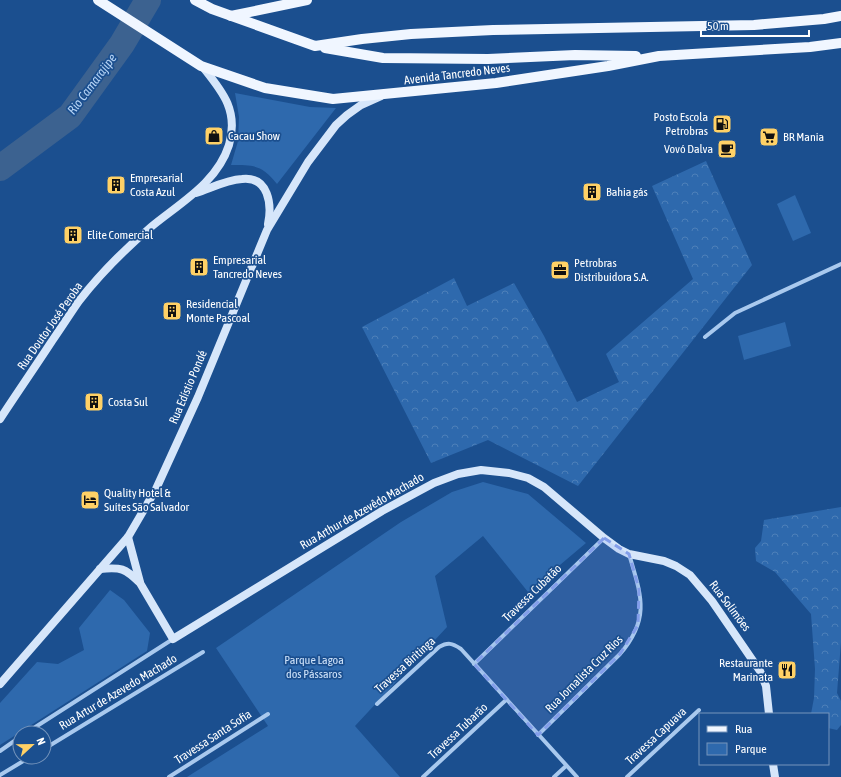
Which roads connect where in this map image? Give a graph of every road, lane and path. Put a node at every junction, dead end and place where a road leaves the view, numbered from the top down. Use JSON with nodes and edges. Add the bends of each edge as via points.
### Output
{"nodes":[{"id":1,"x":195,"y":0,"type":"edge"},
{"id":2,"x":307,"y":0,"type":"edge"},
{"id":3,"x":99,"y":1,"type":"edge"},
{"id":4,"x":231,"y":16,"type":"junction"},
{"id":5,"x":841,"y":16,"type":"edge"},
{"id":6,"x":841,"y":43,"type":"edge"},
{"id":7,"x":315,"y":46,"type":"junction"},
{"id":8,"x":659,"y":56,"type":"junction"},
{"id":9,"x":201,"y":66,"type":"junction"},
{"id":10,"x":383,"y":95,"type":"junction"},
{"id":11,"x":196,"y":193,"type":"junction"},
{"id":12,"x":267,"y":230,"type":"junction"},
{"id":13,"x":841,"y":264,"type":"edge"},
{"id":14,"x":705,"y":337,"type":"dead end"},
{"id":15,"x":0,"y":419,"type":"edge"},
{"id":16,"x":128,"y":537,"type":"junction"},
{"id":17,"x":604,"y":538,"type":"junction"},
{"id":18,"x":629,"y":554,"type":"junction"},
{"id":19,"x":100,"y":569,"type":"junction"},
{"id":20,"x":140,"y":583,"type":"junction"},
{"id":21,"x":173,"y":639,"type":"junction"},
{"id":22,"x":203,"y":652,"type":"dead end"},
{"id":23,"x":474,"y":664,"type":"junction"},
{"id":24,"x":0,"y":684,"type":"edge"},
{"id":25,"x":506,"y":700,"type":"junction"},
{"id":26,"x":377,"y":704,"type":"dead end"},
{"id":27,"x":699,"y":710,"type":"dead end"},
{"id":28,"x":769,"y":713,"type":"edge"},
{"id":29,"x":268,"y":714,"type":"dead end"},
{"id":30,"x":39,"y":725,"type":"edge"},
{"id":31,"x":538,"y":735,"type":"junction"},
{"id":32,"x":12,"y":743,"type":"edge"},
{"id":33,"x":52,"y":743,"type":"edge"},
{"id":34,"x":0,"y":751,"type":"edge"},
{"id":35,"x":17,"y":765,"type":"edge"},
{"id":36,"x":774,"y":765,"type":"edge"},
{"id":37,"x":566,"y":766,"type":"junction"},
{"id":38,"x":0,"y":775,"type":"edge"},
{"id":39,"x":169,"y":777,"type":"edge"},
{"id":40,"x":423,"y":777,"type":"edge"},
{"id":41,"x":554,"y":777,"type":"edge"},
{"id":42,"x":577,"y":777,"type":"edge"},
{"id":43,"x":627,"y":777,"type":"edge"},
{"id":44,"x":775,"y":777,"type":"edge"}],
"edges":[{"from":1,"to":4,"type":"main road"},
{"from":2,"to":4,"type":"main road"},
{"from":3,"to":9,"type":"main road","name":"Avenida Tancredo Neves"},
{"from":4,"to":7,"type":"main road"},
{"from":5,"to":7,"type":"main road","via":[[754,26],[564,28],[411,34]]},
{"from":6,"to":8,"type":"main road","name":"Avenida Tancredo Neves"},
{"from":7,"to":8,"type":"main road","via":[[383,58]]},
{"from":8,"to":10,"type":"main road","name":"Avenida Tancredo Neves","via":[[496,83]]},
{"from":9,"to":10,"type":"main road","name":"Avenida Tancredo Neves","via":[[266,88],[333,99]]},
{"from":9,"to":11,"type":"street","name":"Rua Doutor José Peroba","via":[[221,90],[231,111],[232,125],[229,145],[220,166]]},
{"from":10,"to":12,"type":"street","name":"Rua Edístio Pondé","via":[[361,105],[336,125],[308,162]]},
{"from":11,"to":12,"type":"street","via":[[243,179],[256,181],[265,189],[269,201]]},
{"from":11,"to":15,"type":"street","name":"Rua Doutor José Peroba","via":[[151,227],[110,265],[85,295]]},
{"from":12,"to":16,"type":"street","name":"Rua Edístio Pondé","via":[[195,403],[156,489]]},
{"from":13,"to":14,"type":"street","via":[[735,313]]},
{"from":16,"to":19,"type":"street","name":"Rua Edístio Pondé"},
{"from":16,"to":20,"type":"street"},
{"from":17,"to":18,"type":"street","name":"Rua Arthur de Azevêdo Machado"},
{"from":17,"to":21,"type":"street","name":"Rua Arthur de Azevêdo Machado","via":[[544,488],[528,478],[481,470],[458,474],[434,483],[382,511]]},
{"from":17,"to":23,"type":"street","name":"Travessa Cubatão"},
{"from":18,"to":28,"type":"street","name":"Rua Solimões","via":[[664,561],[690,575],[752,656],[766,686]]},
{"from":18,"to":31,"type":"street","name":"Rua Jornalista Cruz Rios","via":[[639,589],[641,608],[638,625],[631,641]]},
{"from":19,"to":20,"type":"street","via":[[115,567],[125,570]]},
{"from":19,"to":24,"type":"street","name":"Rua Edístio Pondé"},
{"from":20,"to":21,"type":"street"},
{"from":21,"to":30,"type":"street","name":"Rua Arthur de Azevêdo Machado"},
{"from":22,"to":33,"type":"street","name":"Rua Artur de Azevedo Machado"},
{"from":23,"to":25,"type":"street"},
{"from":23,"to":26,"type":"street","name":"Travessa Biritinga","via":[[461,649],[446,643],[438,647]]},
{"from":25,"to":31,"type":"street"},
{"from":25,"to":40,"type":"street","name":"Travessa Tubarão"},
{"from":27,"to":43,"type":"street","name":"Travessa Capuava"},
{"from":29,"to":39,"type":"street","name":"Travessa Santa Sofia"},
{"from":31,"to":37,"type":"street"},
{"from":32,"to":34,"type":"street"},
{"from":35,"to":38,"type":"street"},
{"from":36,"to":44,"type":"street"},
{"from":37,"to":41,"type":"street"},
{"from":37,"to":42,"type":"street"}]}
